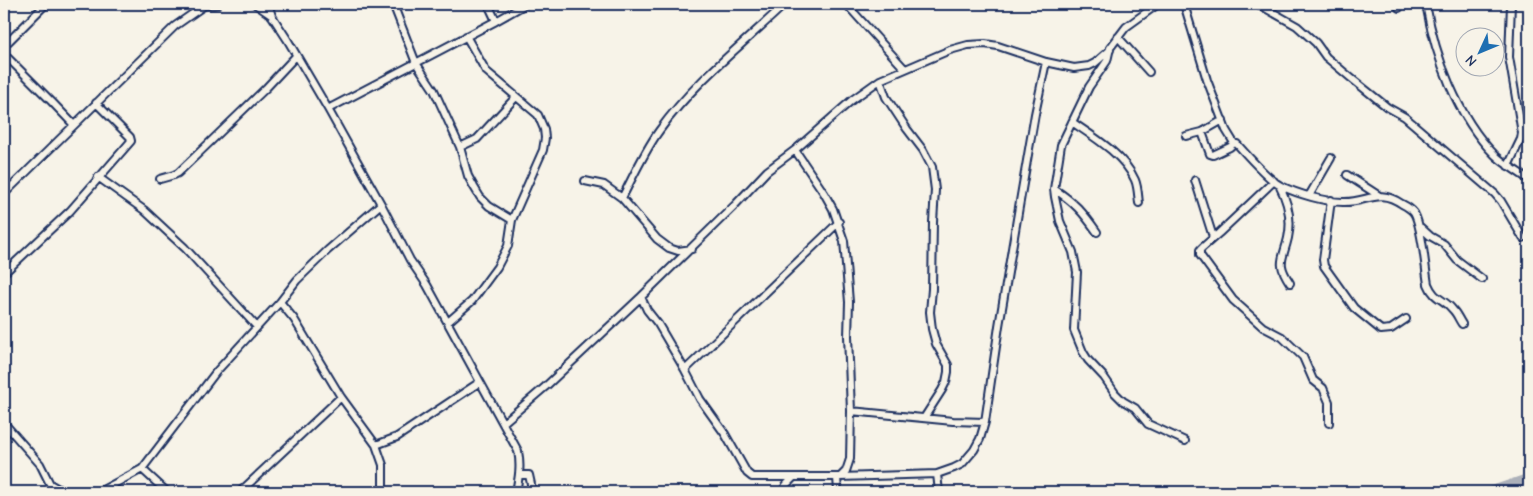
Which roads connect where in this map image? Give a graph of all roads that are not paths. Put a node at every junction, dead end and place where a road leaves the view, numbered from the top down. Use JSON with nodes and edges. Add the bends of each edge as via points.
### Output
{"nodes":[{"id":1,"x":46,"y":4,"type":"edge"},
{"id":2,"x":205,"y":4,"type":"edge"},
{"id":3,"x":218,"y":4,"type":"edge"},
{"id":4,"x":254,"y":4,"type":"edge"},
{"id":5,"x":268,"y":4,"type":"edge"},
{"id":6,"x":393,"y":4,"type":"edge"},
{"id":7,"x":488,"y":4,"type":"edge"},
{"id":8,"x":526,"y":4,"type":"edge"},
{"id":9,"x":785,"y":4,"type":"edge"},
{"id":10,"x":848,"y":4,"type":"edge"},
{"id":11,"x":1158,"y":4,"type":"edge"},
{"id":12,"x":1184,"y":4,"type":"edge"},
{"id":13,"x":1258,"y":4,"type":"edge"},
{"id":14,"x":1426,"y":4,"type":"edge"},
{"id":15,"x":1511,"y":4,"type":"edge"},
{"id":16,"x":272,"y":16,"type":"junction"},
{"id":17,"x":496,"y":21,"type":"junction"},
{"id":18,"x":466,"y":36,"type":"junction"},
{"id":19,"x":1118,"y":37,"type":"junction"},
{"id":20,"x":4,"y":46,"type":"edge"},
{"id":21,"x":1110,"y":50,"type":"junction"},
{"id":22,"x":4,"y":54,"type":"edge"},
{"id":23,"x":296,"y":56,"type":"junction"},
{"id":24,"x":1046,"y":62,"type":"junction"},
{"id":25,"x":416,"y":63,"type":"junction"},
{"id":26,"x":904,"y":68,"type":"junction"},
{"id":27,"x":1149,"y":72,"type":"dead end"},
{"id":28,"x":880,"y":80,"type":"junction"},
{"id":29,"x":516,"y":97,"type":"junction"},
{"id":30,"x":96,"y":104,"type":"junction"},
{"id":31,"x":328,"y":109,"type":"junction"},
{"id":32,"x":1223,"y":120,"type":"junction"},
{"id":33,"x":1072,"y":122,"type":"junction"},
{"id":34,"x":74,"y":125,"type":"junction"},
{"id":35,"x":1202,"y":132,"type":"junction"},
{"id":36,"x":1186,"y":136,"type":"dead end"},
{"id":37,"x":1234,"y":143,"type":"junction"},
{"id":38,"x":460,"y":147,"type":"junction"},
{"id":39,"x":795,"y":150,"type":"junction"},
{"id":40,"x":1331,"y":158,"type":"dead end"},
{"id":41,"x":1508,"y":166,"type":"junction"},
{"id":42,"x":1347,"y":175,"type":"dead end"},
{"id":43,"x":98,"y":177,"type":"junction"},
{"id":44,"x":160,"y":179,"type":"dead end"},
{"id":45,"x":1195,"y":180,"type":"dead end"},
{"id":46,"x":1529,"y":180,"type":"edge"},
{"id":47,"x":585,"y":181,"type":"dead end"},
{"id":48,"x":1276,"y":183,"type":"junction"},
{"id":49,"x":1054,"y":189,"type":"junction"},
{"id":50,"x":4,"y":194,"type":"edge"},
{"id":51,"x":1378,"y":195,"type":"junction"},
{"id":52,"x":1309,"y":196,"type":"junction"},
{"id":53,"x":622,"y":198,"type":"junction"},
{"id":54,"x":1331,"y":200,"type":"junction"},
{"id":55,"x":1139,"y":203,"type":"dead end"},
{"id":56,"x":381,"y":204,"type":"junction"},
{"id":57,"x":512,"y":220,"type":"junction"},
{"id":58,"x":839,"y":222,"type":"junction"},
{"id":59,"x":1419,"y":226,"type":"junction"},
{"id":60,"x":1097,"y":232,"type":"dead end"},
{"id":61,"x":1213,"y":237,"type":"junction"},
{"id":62,"x":1522,"y":238,"type":"dead end"},
{"id":63,"x":692,"y":248,"type":"junction"},
{"id":64,"x":4,"y":273,"type":"edge"},
{"id":65,"x":1482,"y":279,"type":"dead end"},
{"id":66,"x":1290,"y":282,"type":"dead end"},
{"id":67,"x":641,"y":297,"type":"junction"},
{"id":68,"x":280,"y":302,"type":"junction"},
{"id":69,"x":1406,"y":319,"type":"dead end"},
{"id":70,"x":448,"y":322,"type":"junction"},
{"id":71,"x":1462,"y":324,"type":"dead end"},
{"id":72,"x":257,"y":327,"type":"junction"},
{"id":73,"x":685,"y":370,"type":"junction"},
{"id":74,"x":480,"y":382,"type":"junction"},
{"id":75,"x":341,"y":397,"type":"junction"},
{"id":76,"x":851,"y":411,"type":"junction"},
{"id":77,"x":924,"y":418,"type":"junction"},
{"id":78,"x":4,"y":422,"type":"edge"},
{"id":79,"x":985,"y":422,"type":"junction"},
{"id":80,"x":504,"y":423,"type":"junction"},
{"id":81,"x":1330,"y":423,"type":"dead end"},
{"id":82,"x":1185,"y":440,"type":"dead end"},
{"id":83,"x":376,"y":445,"type":"junction"},
{"id":84,"x":142,"y":468,"type":"junction"},
{"id":85,"x":937,"y":474,"type":"junction"},
{"id":86,"x":520,"y":475,"type":"junction"},
{"id":87,"x":838,"y":477,"type":"junction"},
{"id":88,"x":793,"y":478,"type":"junction"},
{"id":89,"x":64,"y":492,"type":"edge"},
{"id":90,"x":99,"y":492,"type":"edge"},
{"id":91,"x":167,"y":492,"type":"edge"},
{"id":92,"x":240,"y":492,"type":"edge"},
{"id":93,"x":383,"y":492,"type":"edge"},
{"id":94,"x":516,"y":492,"type":"edge"},
{"id":95,"x":531,"y":492,"type":"edge"},
{"id":96,"x":783,"y":492,"type":"edge"},
{"id":97,"x":838,"y":492,"type":"edge"},
{"id":98,"x":939,"y":492,"type":"edge"}],
"edges":[{"from":1,"to":20,"type":"street"},
{"from":2,"to":3,"type":"street"},
{"from":2,"to":30,"type":"street","via":[[170,30]]},
{"from":4,"to":16,"type":"street"},
{"from":5,"to":16,"type":"street"},
{"from":6,"to":25,"type":"street"},
{"from":7,"to":17,"type":"street"},
{"from":8,"to":17,"type":"street"},
{"from":9,"to":53,"type":"street","via":[[703,79],[677,109],[648,148]]},
{"from":10,"to":26,"type":"street"},
{"from":11,"to":19,"type":"street","via":[[1126,27]]},
{"from":12,"to":32,"type":"street"},
{"from":13,"to":62,"type":"street","via":[[1297,26],[1326,57],[1387,107],[1405,117],[1495,194]]},
{"from":14,"to":41,"type":"street","via":[[1433,39],[1456,98],[1475,131]]},
{"from":15,"to":41,"type":"street","via":[[1509,57],[1522,133]]},
{"from":16,"to":23,"type":"street"},
{"from":17,"to":18,"type":"street"},
{"from":18,"to":25,"type":"street"},
{"from":18,"to":29,"type":"street","via":[[486,71]]},
{"from":19,"to":21,"type":"street"},
{"from":19,"to":27,"type":"street"},
{"from":21,"to":24,"type":"street","via":[[1095,63],[1084,67]]},
{"from":21,"to":33,"type":"street"},
{"from":22,"to":34,"type":"street"},
{"from":23,"to":31,"type":"street"},
{"from":23,"to":44,"type":"street","via":[[178,173]]},
{"from":24,"to":26,"type":"street","via":[[985,44],[950,50]]},
{"from":24,"to":79,"type":"street"},
{"from":25,"to":31,"type":"street"},
{"from":25,"to":38,"type":"street","via":[[434,90]]},
{"from":26,"to":28,"type":"street"},
{"from":28,"to":39,"type":"street"},
{"from":28,"to":77,"type":"street","via":[[886,96],[923,150],[932,167],[934,182],[930,312],[936,344],[948,365],[948,372],[942,390]]},
{"from":29,"to":38,"type":"street","via":[[476,139]]},
{"from":29,"to":57,"type":"street","via":[[538,115],[545,138],[544,150]]},
{"from":30,"to":34,"type":"street"},
{"from":30,"to":43,"type":"street","via":[[131,141]]},
{"from":31,"to":56,"type":"street"},
{"from":32,"to":35,"type":"street"},
{"from":32,"to":37,"type":"street"},
{"from":33,"to":49,"type":"street","via":[[1061,145]]},
{"from":33,"to":55,"type":"street","via":[[1110,149],[1131,173]]},
{"from":34,"to":50,"type":"street"},
{"from":35,"to":36,"type":"street"},
{"from":35,"to":37,"type":"street","via":[[1212,155]]},
{"from":37,"to":48,"type":"street"},
{"from":38,"to":57,"type":"street","via":[[468,176],[480,197]]},
{"from":39,"to":58,"type":"street","via":[[824,192]]},
{"from":39,"to":63,"type":"street","via":[[767,171]]},
{"from":40,"to":52,"type":"street"},
{"from":41,"to":46,"type":"street"},
{"from":42,"to":51,"type":"street"},
{"from":43,"to":64,"type":"street","via":[[70,211]]},
{"from":43,"to":72,"type":"street","via":[[144,210]]},
{"from":45,"to":61,"type":"street"},
{"from":47,"to":53,"type":"street","via":[[604,185]]},
{"from":48,"to":52,"type":"street"},
{"from":48,"to":61,"type":"street"},
{"from":48,"to":66,"type":"street","via":[[1289,209],[1288,237],[1281,263]]},
{"from":49,"to":60,"type":"street","via":[[1083,212]]},
{"from":49,"to":82,"type":"street","via":[[1058,214],[1077,272],[1074,330],[1083,352],[1115,393],[1140,412],[1148,424]]},
{"from":51,"to":54,"type":"street","via":[[1347,203]]},
{"from":51,"to":59,"type":"street","via":[[1390,197],[1407,207]]},
{"from":52,"to":54,"type":"street"},
{"from":53,"to":63,"type":"street","via":[[657,239],[669,248],[678,251]]},
{"from":54,"to":69,"type":"street","via":[[1322,260],[1324,266],[1354,308],[1381,330],[1391,330]]},
{"from":56,"to":68,"type":"street","via":[[297,280]]},
{"from":56,"to":70,"type":"street"},
{"from":57,"to":70,"type":"street","via":[[508,246],[497,267],[472,301]]},
{"from":58,"to":73,"type":"street"},
{"from":58,"to":76,"type":"street","via":[[849,302]]},
{"from":59,"to":65,"type":"street"},
{"from":59,"to":71,"type":"street","via":[[1431,292],[1454,310]]},
{"from":61,"to":81,"type":"street","via":[[1200,250],[1200,255],[1233,300],[1303,357],[1313,380],[1323,388],[1329,402]]},
{"from":63,"to":67,"type":"street"},
{"from":67,"to":73,"type":"street"},
{"from":67,"to":80,"type":"street"},
{"from":68,"to":72,"type":"street"},
{"from":68,"to":75,"type":"street"},
{"from":70,"to":74,"type":"street"},
{"from":72,"to":84,"type":"street","via":[[216,372]]},
{"from":73,"to":88,"type":"street","via":[[747,473],[756,478]]},
{"from":74,"to":80,"type":"street"},
{"from":74,"to":83,"type":"street","via":[[396,437]]},
{"from":75,"to":83,"type":"street"},
{"from":75,"to":92,"type":"street"},
{"from":76,"to":77,"type":"street"},
{"from":76,"to":87,"type":"street","via":[[850,459],[846,471]]},
{"from":77,"to":79,"type":"street"},
{"from":78,"to":89,"type":"street","via":[[40,464],[50,484]]},
{"from":79,"to":85,"type":"street","via":[[974,450],[962,464]]},
{"from":80,"to":86,"type":"street","via":[[518,450]]},
{"from":83,"to":93,"type":"street","via":[[383,465]]},
{"from":84,"to":90,"type":"street"},
{"from":84,"to":91,"type":"street"},
{"from":85,"to":87,"type":"street"},
{"from":85,"to":98,"type":"street"},
{"from":86,"to":94,"type":"street"},
{"from":86,"to":95,"type":"street","via":[[529,475]]},
{"from":87,"to":88,"type":"street"},
{"from":87,"to":97,"type":"street"},
{"from":88,"to":96,"type":"street"}]}
